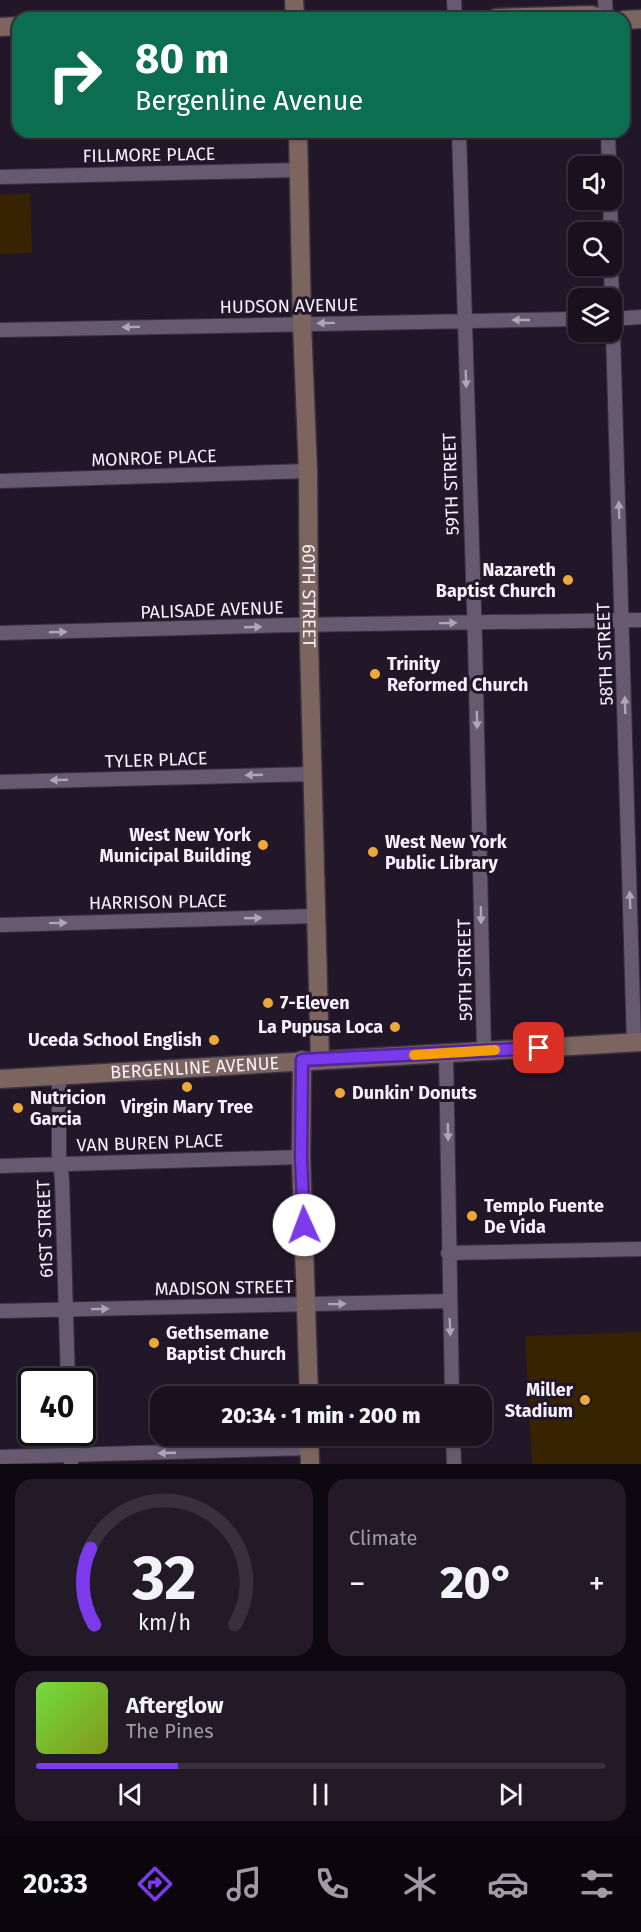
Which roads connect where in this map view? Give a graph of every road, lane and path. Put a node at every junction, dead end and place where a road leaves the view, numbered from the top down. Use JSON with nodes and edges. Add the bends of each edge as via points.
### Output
{"nodes":[{"id":1,"x":298,"y":138,"type":"edge"},
{"id":2,"x":459,"y":138,"type":"edge"},
{"id":3,"x":608,"y":138,"type":"edge"},
{"id":4,"x":609,"y":156,"type":"edge"},
{"id":5,"x":300,"y":170,"type":"junction"},
{"id":6,"x":0,"y":177,"type":"edge"},
{"id":7,"x":641,"y":317,"type":"edge"},
{"id":8,"x":622,"y":318,"type":"edge"},
{"id":9,"x":568,"y":319,"type":"edge"},
{"id":10,"x":464,"y":320,"type":"junction"},
{"id":11,"x":302,"y":323,"type":"junction"},
{"id":12,"x":0,"y":330,"type":"edge"},
{"id":13,"x":613,"y":342,"type":"edge"},
{"id":14,"x":308,"y":471,"type":"junction"},
{"id":15,"x":0,"y":481,"type":"edge"},
{"id":16,"x":622,"y":620,"type":"junction"},
{"id":17,"x":641,"y":620,"type":"edge"},
{"id":18,"x":474,"y":623,"type":"junction"},
{"id":19,"x":310,"y":626,"type":"junction"},
{"id":20,"x":0,"y":633,"type":"edge"},
{"id":21,"x":312,"y":774,"type":"junction"},
{"id":22,"x":0,"y":782,"type":"edge"},
{"id":23,"x":317,"y":916,"type":"junction"},
{"id":24,"x":0,"y":925,"type":"edge"},
{"id":25,"x":638,"y":1042,"type":"edge"},
{"id":26,"x":484,"y":1051,"type":"junction"},
{"id":27,"x":446,"y":1053,"type":"junction"},
{"id":28,"x":302,"y":1060,"type":"junction"},
{"id":29,"x":320,"y":1060,"type":"junction"},
{"id":30,"x":58,"y":1075,"type":"junction"},
{"id":31,"x":0,"y":1078,"type":"edge"},
{"id":32,"x":301,"y":1157,"type":"junction"},
{"id":33,"x":60,"y":1164,"type":"junction"},
{"id":34,"x":0,"y":1166,"type":"edge"},
{"id":35,"x":641,"y":1249,"type":"edge"},
{"id":36,"x":448,"y":1253,"type":"junction"},
{"id":37,"x":449,"y":1301,"type":"junction"},
{"id":38,"x":307,"y":1304,"type":"junction"},
{"id":39,"x":66,"y":1310,"type":"junction"},
{"id":40,"x":0,"y":1311,"type":"edge"},
{"id":41,"x":68,"y":1368,"type":"edge"},
{"id":42,"x":309,"y":1386,"type":"edge"},
{"id":43,"x":452,"y":1386,"type":"edge"},
{"id":44,"x":453,"y":1446,"type":"edge"},
{"id":45,"x":310,"y":1449,"type":"edge"},
{"id":46,"x":0,"y":1457,"type":"edge"},
{"id":47,"x":71,"y":1460,"type":"edge"},
{"id":48,"x":454,"y":1464,"type":"edge"}],
"edges":[{"from":1,"to":5,"type":"street","name":"60TH STREET"},
{"from":2,"to":10,"type":"street","name":"59TH STREET"},
{"from":3,"to":4,"type":"street"},
{"from":5,"to":6,"type":"street","name":"FILLMORE PLACE"},
{"from":5,"to":11,"type":"street","name":"60TH STREET"},
{"from":7,"to":8,"type":"street"},
{"from":9,"to":10,"type":"street","name":"HUDSON AVENUE","one_way":true},
{"from":10,"to":11,"type":"street","name":"HUDSON AVENUE","one_way":true},
{"from":10,"to":18,"type":"street","name":"59TH STREET","one_way":true},
{"from":11,"to":12,"type":"street","name":"HUDSON AVENUE","one_way":true},
{"from":11,"to":14,"type":"street","name":"60TH STREET"},
{"from":16,"to":13,"type":"street","name":"58TH STREET","one_way":true},
{"from":14,"to":15,"type":"street","name":"MONROE PLACE"},
{"from":14,"to":19,"type":"street","name":"60TH STREET"},
{"from":16,"to":17,"type":"street","name":"PALISADE AVENUE"},
{"from":16,"to":18,"type":"street","name":"PALISADE AVENUE"},
{"from":25,"to":16,"type":"street","name":"58TH STREET","one_way":true},
{"from":19,"to":18,"type":"street","name":"PALISADE AVENUE","one_way":true},
{"from":18,"to":26,"type":"street","name":"59TH STREET","one_way":true},
{"from":20,"to":19,"type":"street","name":"PALISADE AVENUE","one_way":true},
{"from":19,"to":21,"type":"street","name":"60TH STREET"},
{"from":21,"to":22,"type":"street","name":"TYLER PLACE","one_way":true},
{"from":21,"to":23,"type":"street","name":"60TH STREET"},
{"from":24,"to":23,"type":"street","name":"HARRISON PLACE","one_way":true},
{"from":23,"to":29,"type":"street","name":"60TH STREET"},
{"from":25,"to":26,"type":"street","name":"BERGENLINE AVENUE"},
{"from":26,"to":27,"type":"street","name":"BERGENLINE AVENUE"},
{"from":27,"to":29,"type":"street","name":"BERGENLINE AVENUE"},
{"from":27,"to":36,"type":"street","one_way":true},
{"from":28,"to":29,"type":"street","name":"BERGENLINE AVENUE"},
{"from":28,"to":30,"type":"street","name":"BERGENLINE AVENUE"},
{"from":28,"to":32,"type":"street"},
{"from":30,"to":31,"type":"street","name":"BERGENLINE AVENUE"},
{"from":30,"to":33,"type":"street","name":"61ST STREET"},
{"from":32,"to":33,"type":"street","name":"VAN BUREN PLACE"},
{"from":32,"to":38,"type":"street"},
{"from":33,"to":34,"type":"street","name":"VAN BUREN PLACE"},
{"from":33,"to":39,"type":"street","name":"61ST STREET"},
{"from":35,"to":36,"type":"street"},
{"from":36,"to":37,"type":"street"},
{"from":38,"to":37,"type":"street","name":"MADISON STREET","one_way":true},
{"from":37,"to":43,"type":"street","one_way":true},
{"from":39,"to":38,"type":"street","name":"MADISON STREET","one_way":true},
{"from":38,"to":42,"type":"street"},
{"from":39,"to":40,"type":"street","name":"MADISON STREET"},
{"from":39,"to":41,"type":"street","name":"61ST STREET"},
{"from":44,"to":48,"type":"street"},
{"from":45,"to":47,"type":"street","one_way":true},
{"from":46,"to":47,"type":"street"}]}
